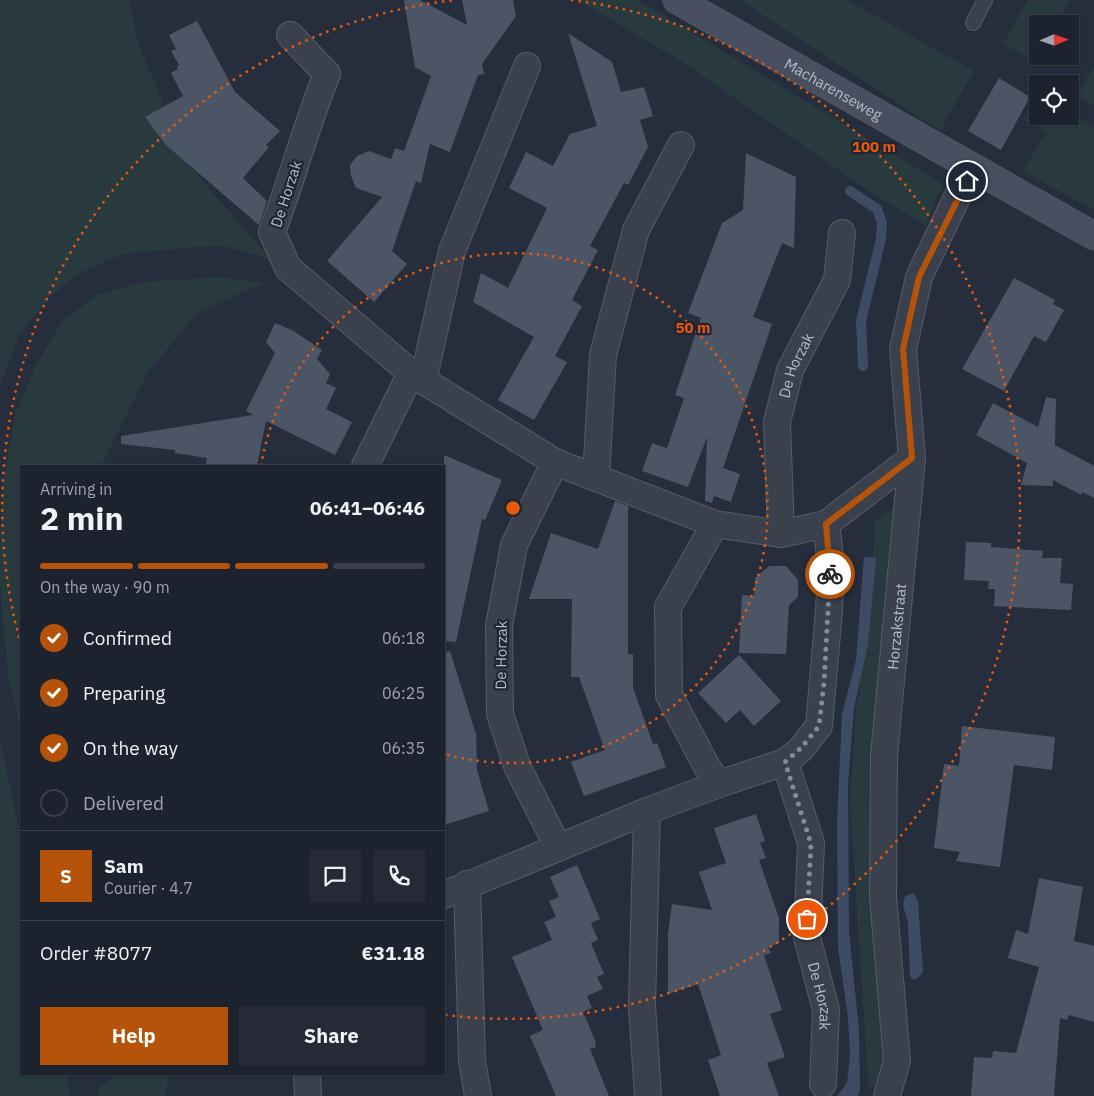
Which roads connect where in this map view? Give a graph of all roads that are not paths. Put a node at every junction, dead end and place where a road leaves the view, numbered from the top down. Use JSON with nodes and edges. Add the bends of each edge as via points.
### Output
{"nodes":[{"id":1,"x":677,"y":0,"type":"edge"},
{"id":2,"x":985,"y":0,"type":"edge"},
{"id":3,"x":972,"y":23,"type":"dead end"},
{"id":4,"x":290,"y":35,"type":"dead end"},
{"id":5,"x":526,"y":66,"type":"dead end"},
{"id":6,"x":680,"y":145,"type":"dead end"},
{"id":7,"x":974,"y":170,"type":"junction"},
{"id":8,"x":842,"y":234,"type":"dead end"},
{"id":9,"x":1094,"y":236,"type":"edge"},
{"id":10,"x":417,"y":377,"type":"junction"},
{"id":11,"x":912,"y":458,"type":"junction"},
{"id":12,"x":555,"y":462,"type":"junction"},
{"id":13,"x":366,"y":465,"type":"edge"},
{"id":14,"x":596,"y":478,"type":"junction"},
{"id":15,"x":715,"y":524,"type":"junction"},
{"id":16,"x":826,"y":524,"type":"junction"},
{"id":17,"x":780,"y":534,"type":"junction"},
{"id":18,"x":785,"y":762,"type":"junction"},
{"id":19,"x":719,"y":784,"type":"junction"},
{"id":20,"x":647,"y":811,"type":"junction"},
{"id":21,"x":558,"y":847,"type":"junction"},
{"id":22,"x":467,"y":884,"type":"junction"},
{"id":23,"x":445,"y":895,"type":"edge"},
{"id":24,"x":307,"y":1075,"type":"edge"},
{"id":25,"x":823,"y":1084,"type":"dead end"},
{"id":26,"x":308,"y":1096,"type":"edge"},
{"id":27,"x":478,"y":1096,"type":"edge"},
{"id":28,"x":648,"y":1096,"type":"edge"},
{"id":29,"x":887,"y":1096,"type":"edge"}],
"edges":[{"from":1,"to":7,"type":"street","name":"Macharenseweg"},
{"from":2,"to":3,"type":"lane"},
{"from":4,"to":10,"type":"street","name":"De Horzak","via":[[327,74],[272,232],[288,268]]},
{"from":5,"to":10,"type":"street","via":[[452,251]]},
{"from":6,"to":14,"type":"street","via":[[636,230],[603,355]]},
{"from":7,"to":9,"type":"street","name":"Macharenseweg"},
{"from":7,"to":11,"type":"street","name":"Horzakstraat","via":[[960,191],[919,277],[903,349]]},
{"from":8,"to":17,"type":"street","name":"De Horzak","via":[[836,280],[790,370],[777,422]]},
{"from":10,"to":12,"type":"street","name":"De Horzak"},
{"from":10,"to":13,"type":"street"},
{"from":11,"to":16,"type":"street","name":"De Horzak"},
{"from":11,"to":29,"type":"street","name":"Horzakstraat","via":[[884,756],[883,896],[897,1060]]},
{"from":12,"to":14,"type":"street","name":"De Horzak"},
{"from":12,"to":21,"type":"street","name":"De Horzak","via":[[514,545],[499,626],[500,714],[517,766]]},
{"from":14,"to":15,"type":"street","name":"De Horzak"},
{"from":15,"to":17,"type":"street","name":"De Horzak"},
{"from":15,"to":19,"type":"street","via":[[668,607],[669,695]]},
{"from":16,"to":17,"type":"street","name":"De Horzak"},
{"from":16,"to":18,"type":"street","via":[[830,564],[829,610],[819,726]]},
{"from":18,"to":19,"type":"street"},
{"from":18,"to":25,"type":"street","name":"De Horzak","via":[[811,844],[807,937],[826,1010]]},
{"from":19,"to":20,"type":"street"},
{"from":20,"to":21,"type":"street"},
{"from":20,"to":28,"type":"street","via":[[642,1006]]},
{"from":21,"to":22,"type":"street"},
{"from":22,"to":23,"type":"street"},
{"from":22,"to":27,"type":"street","via":[[472,1061]]},
{"from":24,"to":26,"type":"street"}]}
